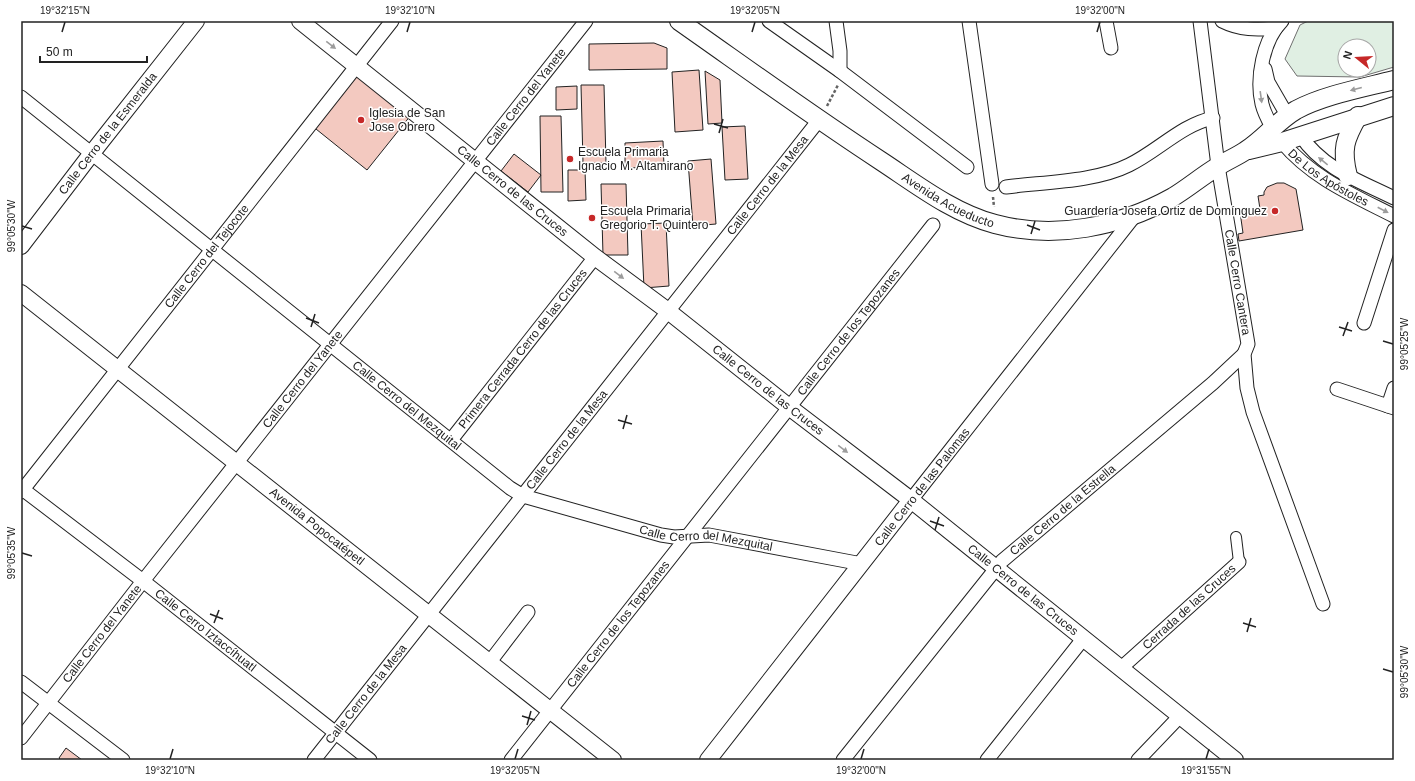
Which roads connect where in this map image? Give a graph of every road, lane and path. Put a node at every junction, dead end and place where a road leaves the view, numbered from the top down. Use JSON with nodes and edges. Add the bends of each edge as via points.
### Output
{"nodes":[{"id":1,"x":196,"y":21,"type":"edge"},
{"id":2,"x":300,"y":21,"type":"edge"},
{"id":3,"x":392,"y":21,"type":"edge"},
{"id":4,"x":586,"y":21,"type":"edge"},
{"id":5,"x":679,"y":21,"type":"edge"},
{"id":6,"x":769,"y":21,"type":"edge"},
{"id":7,"x":836,"y":21,"type":"edge"},
{"id":8,"x":969,"y":21,"type":"edge"},
{"id":9,"x":1106,"y":21,"type":"edge"},
{"id":10,"x":1200,"y":21,"type":"edge"},
{"id":11,"x":1222,"y":21,"type":"edge"},
{"id":12,"x":1279,"y":25,"type":"edge"},
{"id":13,"x":1111,"y":48,"type":"dead end"},
{"id":14,"x":1263,"y":64,"type":"junction"},
{"id":15,"x":357,"y":65,"type":"junction"},
{"id":16,"x":840,"y":71,"type":"junction"},
{"id":17,"x":1394,"y":80,"type":"edge"},
{"id":18,"x":21,"y":97,"type":"edge"},
{"id":19,"x":1394,"y":106,"type":"edge"},
{"id":20,"x":1287,"y":115,"type":"junction"},
{"id":21,"x":1358,"y":116,"type":"junction"},
{"id":22,"x":1213,"y":118,"type":"junction"},
{"id":23,"x":819,"y":120,"type":"junction"},
{"id":24,"x":1277,"y":135,"type":"junction"},
{"id":25,"x":1301,"y":136,"type":"junction"},
{"id":26,"x":92,"y":153,"type":"junction"},
{"id":27,"x":476,"y":162,"type":"junction"},
{"id":28,"x":1218,"y":166,"type":"junction"},
{"id":29,"x":967,"y":167,"type":"dead end"},
{"id":30,"x":1348,"y":176,"type":"junction"},
{"id":31,"x":992,"y":184,"type":"joint"},
{"id":32,"x":1006,"y":187,"type":"dead end"},
{"id":33,"x":1394,"y":198,"type":"edge"},
{"id":34,"x":1136,"y":214,"type":"junction"},
{"id":35,"x":1394,"y":216,"type":"edge"},
{"id":36,"x":996,"y":224,"type":"junction"},
{"id":37,"x":933,"y":225,"type":"dead end"},
{"id":38,"x":1394,"y":230,"type":"edge"},
{"id":39,"x":21,"y":246,"type":"edge"},
{"id":40,"x":213,"y":250,"type":"junction"},
{"id":41,"x":595,"y":257,"type":"junction"},
{"id":42,"x":21,"y":293,"type":"edge"},
{"id":43,"x":668,"y":311,"type":"junction"},
{"id":44,"x":1364,"y":323,"type":"dead end"},
{"id":45,"x":330,"y":345,"type":"junction"},
{"id":46,"x":1244,"y":354,"type":"junction"},
{"id":47,"x":118,"y":370,"type":"junction"},
{"id":48,"x":1394,"y":388,"type":"edge"},
{"id":49,"x":1337,"y":389,"type":"dead end"},
{"id":50,"x":789,"y":407,"type":"junction"},
{"id":51,"x":1391,"y":407,"type":"edge"},
{"id":52,"x":451,"y":440,"type":"junction"},
{"id":53,"x":236,"y":463,"type":"junction"},
{"id":54,"x":22,"y":490,"type":"edge"},
{"id":55,"x":523,"y":496,"type":"junction"},
{"id":56,"x":911,"y":500,"type":"junction"},
{"id":57,"x":687,"y":537,"type":"junction"},
{"id":58,"x":1236,"y":537,"type":"dead end"},
{"id":59,"x":1239,"y":562,"type":"joint"},
{"id":60,"x":862,"y":564,"type":"junction"},
{"id":61,"x":996,"y":569,"type":"junction"},
{"id":62,"x":143,"y":581,"type":"junction"},
{"id":63,"x":1323,"y":604,"type":"dead end"},
{"id":64,"x":528,"y":612,"type":"dead end"},
{"id":65,"x":430,"y":615,"type":"junction"},
{"id":66,"x":1083,"y":639,"type":"junction"},
{"id":67,"x":489,"y":663,"type":"junction"},
{"id":68,"x":1120,"y":669,"type":"junction"},
{"id":69,"x":21,"y":682,"type":"edge"},
{"id":70,"x":48,"y":704,"type":"junction"},
{"id":71,"x":551,"y":710,"type":"junction"},
{"id":72,"x":1180,"y":716,"type":"junction"},
{"id":73,"x":336,"y":732,"type":"junction"},
{"id":74,"x":21,"y":738,"type":"edge"},
{"id":75,"x":123,"y":760,"type":"edge"},
{"id":76,"x":314,"y":760,"type":"edge"},
{"id":77,"x":370,"y":760,"type":"edge"},
{"id":78,"x":511,"y":760,"type":"edge"},
{"id":79,"x":613,"y":760,"type":"edge"},
{"id":80,"x":708,"y":760,"type":"edge"},
{"id":81,"x":843,"y":760,"type":"edge"},
{"id":82,"x":987,"y":760,"type":"edge"},
{"id":83,"x":1138,"y":760,"type":"edge"},
{"id":84,"x":1235,"y":760,"type":"edge"}],
"edges":[{"from":1,"to":26,"type":"street","name":"Calle Cerro de la Esmeralda"},
{"from":2,"to":15,"type":"street","name":"Calle Cerro de las Cruces","one_way":true},
{"from":3,"to":15,"type":"street","name":"Calle Cerro del Tejocote"},
{"from":4,"to":27,"type":"street","name":"Calle Cerro del Yanete"},
{"from":5,"to":23,"type":"main road","name":"Avenida Acueducto"},
{"from":6,"to":16,"type":"street"},
{"from":7,"to":16,"type":"street"},
{"from":8,"to":31,"type":"street"},
{"from":9,"to":13,"type":"street"},
{"from":10,"to":22,"type":"street","name":"Calle Cerro Cantera"},
{"from":11,"to":12,"type":"street","via":[[1256,30]]},
{"from":12,"to":14,"type":"street","name":"De Los Apóstoles","via":[[1268,43]]},
{"from":14,"to":20,"type":"street","via":[[1268,82]]},
{"from":14,"to":24,"type":"street","name":"De Los Apóstoles","one_way":true,"via":[[1263,109]]},
{"from":15,"to":27,"type":"street","name":"Calle Cerro de las Cruces"},
{"from":15,"to":40,"type":"street","name":"Calle Cerro del Tejocote"},
{"from":16,"to":23,"type":"path","via":[[838,85]]},
{"from":16,"to":29,"type":"street"},
{"from":17,"to":20,"type":"main road","name":"Avenida Acueducto","one_way":true,"via":[[1299,108]]},
{"from":18,"to":26,"type":"street","name":"Calle Cerro del Mezquital"},
{"from":19,"to":21,"type":"main road"},
{"from":20,"to":24,"type":"main road","name":"Avenida Acueducto"},
{"from":20,"to":25,"type":"main road","name":"De Los Apóstoles"},
{"from":21,"to":25,"type":"main road"},
{"from":21,"to":30,"type":"main road","via":[[1346,139],[1344,149]]},
{"from":22,"to":28,"type":"street","name":"Calle Cerro Cantera"},
{"from":22,"to":32,"type":"street","via":[[1193,124],[1143,158],[1116,171]]},
{"from":23,"to":36,"type":"main road","name":"Avenida Acueducto","via":[[947,203],[978,219]]},
{"from":23,"to":43,"type":"street","name":"Calle Cerro de la Mesa"},
{"from":24,"to":25,"type":"main road"},
{"from":24,"to":28,"type":"main road","name":"Avenida Acueducto"},
{"from":24,"to":35,"type":"street","name":"De Los Apóstoles","one_way":true,"via":[[1298,160],[1317,175]]},
{"from":30,"to":25,"type":"street","name":"De Los Apóstoles","one_way":true,"via":[[1322,161]]},
{"from":26,"to":39,"type":"street","name":"Calle Cerro de la Esmeralda"},
{"from":26,"to":40,"type":"street","name":"Calle Cerro del Mezquital"},
{"from":27,"to":41,"type":"street","name":"Calle Cerro de las Cruces"},
{"from":27,"to":45,"type":"street","name":"Calle Cerro del Yanete"},
{"from":28,"to":34,"type":"main road","name":"Avenida Acueducto","via":[[1173,197]]},
{"from":28,"to":46,"type":"street","name":"Calle Cerro Cantera","via":[[1248,344]]},
{"from":30,"to":33,"type":"street","name":"De Los Apóstoles"},
{"from":31,"to":36,"type":"path"},
{"from":34,"to":36,"type":"main road","name":"Avenida Acueducto","via":[[1080,229],[1040,231]]},
{"from":34,"to":56,"type":"street","name":"Calle Cerro de las Palomas"},
{"from":37,"to":50,"type":"street","name":"Calle Cerro de los Tepozanes"},
{"from":38,"to":44,"type":"street"},
{"from":40,"to":45,"type":"street","name":"Calle Cerro del Mezquital"},
{"from":40,"to":47,"type":"street","name":"Calle Cerro del Tejocote"},
{"from":41,"to":43,"type":"street","name":"Calle Cerro de las Cruces","one_way":true},
{"from":41,"to":52,"type":"street","name":"Primera Cerrada Cerro de las Cruces"},
{"from":42,"to":47,"type":"street","name":"Avenida Popocatépetl"},
{"from":43,"to":50,"type":"street","name":"Calle Cerro de las Cruces"},
{"from":43,"to":55,"type":"street","name":"Calle Cerro de la Mesa"},
{"from":45,"to":52,"type":"street","name":"Calle Cerro del Mezquital"},
{"from":45,"to":53,"type":"street","name":"Calle Cerro del Yanete"},
{"from":46,"to":61,"type":"street","name":"Calle Cerro de la Estrella","via":[[1012,552]]},
{"from":46,"to":63,"type":"street","name":"Calle Cerro Cantera","via":[[1247,388],[1253,412]]},
{"from":47,"to":53,"type":"street","name":"Avenida Popocatépetl"},
{"from":47,"to":54,"type":"street","name":"Calle Cerro del Tejocote"},
{"from":48,"to":51,"type":"street"},
{"from":49,"to":51,"type":"street"},
{"from":50,"to":56,"type":"street","name":"Calle Cerro de las Cruces","one_way":true},
{"from":50,"to":57,"type":"street","name":"Calle Cerro de los Tepozanes"},
{"from":52,"to":55,"type":"street","name":"Calle Cerro del Mezquital"},
{"from":53,"to":62,"type":"street","name":"Calle Cerro del Yanete"},
{"from":53,"to":65,"type":"street","name":"Avenida Popocatépetl"},
{"from":54,"to":62,"type":"street","name":"Calle Cerro Iztaccíhuatl"},
{"from":55,"to":57,"type":"street","name":"Calle Cerro del Mezquital","via":[[661,535]]},
{"from":55,"to":65,"type":"street","name":"Calle Cerro de la Mesa"},
{"from":56,"to":60,"type":"street","name":"Calle Cerro de las Palomas"},
{"from":56,"to":61,"type":"street","name":"Calle Cerro de las Cruces"},
{"from":57,"to":60,"type":"street","name":"Calle Cerro del Mezquital","via":[[709,535]]},
{"from":57,"to":71,"type":"street","name":"Calle Cerro de los Tepozanes"},
{"from":58,"to":59,"type":"street","name":"Cerrada de las Cruces"},
{"from":59,"to":68,"type":"street","name":"Cerrada de las Cruces"},
{"from":60,"to":80,"type":"street","name":"Calle Cerro de las Palomas"},
{"from":61,"to":66,"type":"street","name":"Calle Cerro de las Cruces"},
{"from":61,"to":81,"type":"street","name":"Calle Cerro de la Estrella"},
{"from":62,"to":70,"type":"street","name":"Calle Cerro del Yanete"},
{"from":62,"to":73,"type":"street","name":"Calle Cerro Iztaccíhuatl"},
{"from":64,"to":67,"type":"street"},
{"from":65,"to":67,"type":"street","name":"Avenida Popocatépetl"},
{"from":65,"to":73,"type":"street","name":"Calle Cerro de la Mesa"},
{"from":66,"to":68,"type":"street","name":"Calle Cerro de las Cruces"},
{"from":66,"to":82,"type":"street"},
{"from":67,"to":71,"type":"street","name":"Avenida Popocatépetl"},
{"from":68,"to":72,"type":"street","name":"Calle Cerro de las Cruces"},
{"from":69,"to":70,"type":"street"},
{"from":70,"to":74,"type":"street","name":"Calle Cerro del Yanete"},
{"from":70,"to":75,"type":"street"},
{"from":71,"to":78,"type":"street","name":"Calle Cerro de los Tepozanes"},
{"from":71,"to":79,"type":"street","name":"Avenida Popocatépetl"},
{"from":72,"to":83,"type":"street"},
{"from":72,"to":84,"type":"street","name":"Calle Cerro de las Cruces"},
{"from":73,"to":76,"type":"street","name":"Calle Cerro de la Mesa"},
{"from":73,"to":77,"type":"street","name":"Calle Cerro Iztaccíhuatl"}]}
